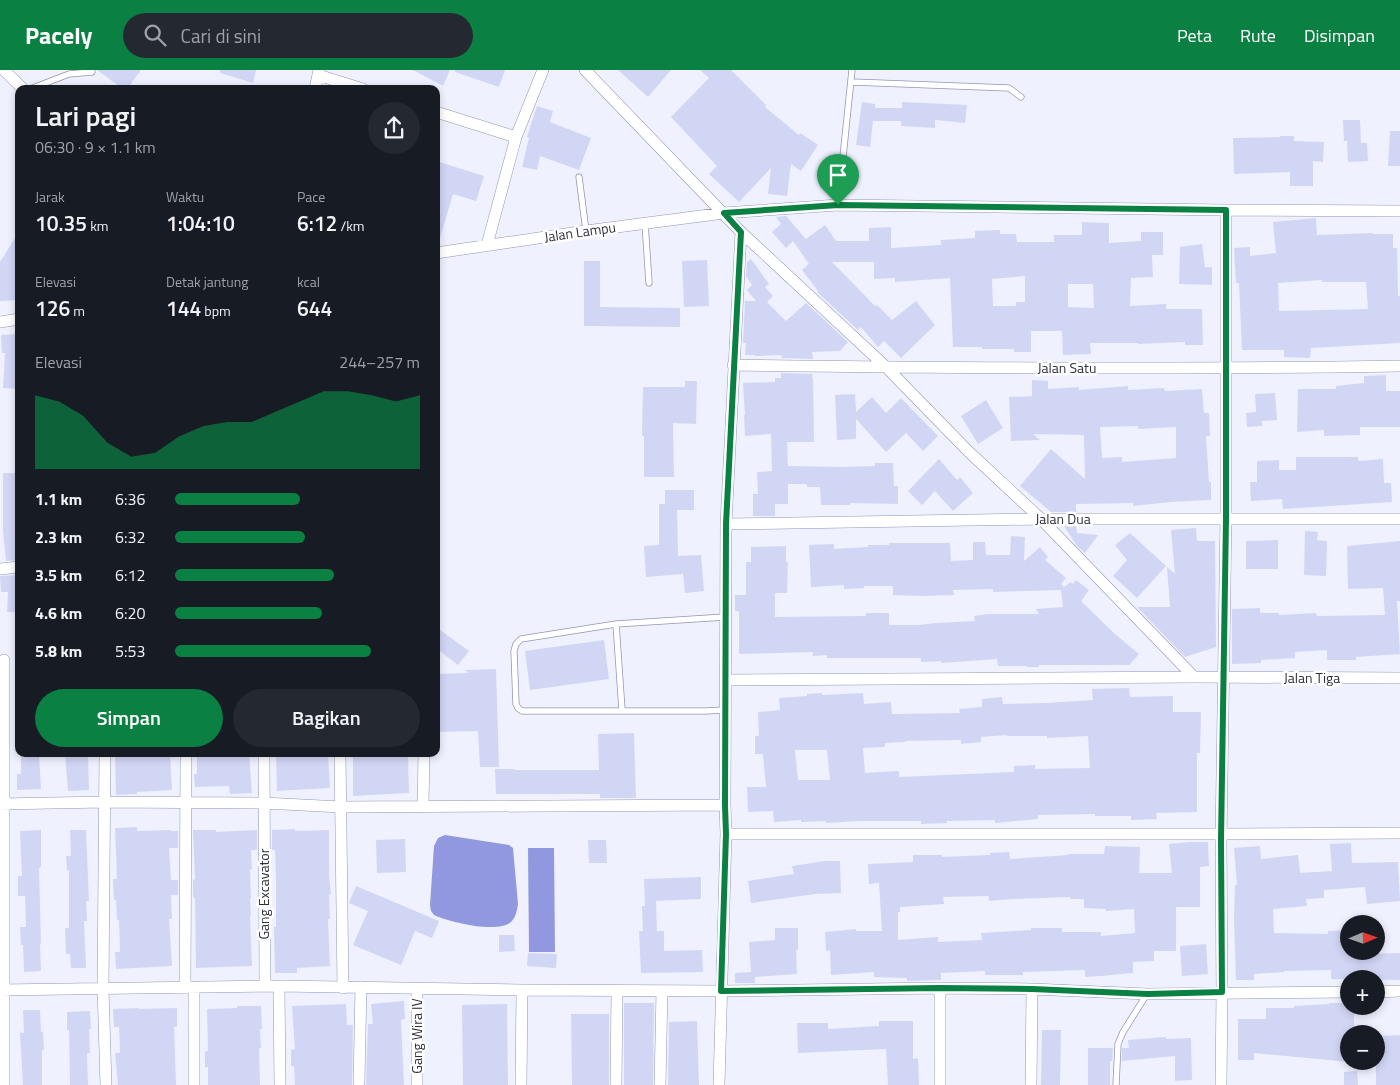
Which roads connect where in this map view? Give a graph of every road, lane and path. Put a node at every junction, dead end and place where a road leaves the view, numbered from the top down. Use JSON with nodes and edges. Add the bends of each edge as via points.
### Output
{"nodes":[{"id":1,"x":4,"y":70,"type":"edge"},
{"id":2,"x":543,"y":70,"type":"edge"},
{"id":3,"x":585,"y":70,"type":"edge"},
{"id":4,"x":852,"y":70,"type":"edge"},
{"id":5,"x":92,"y":72,"type":"dead end"},
{"id":6,"x":319,"y":72,"type":"edge"},
{"id":7,"x":852,"y":82,"type":"junction"},
{"id":8,"x":19,"y":85,"type":"edge"},
{"id":9,"x":40,"y":85,"type":"edge"},
{"id":10,"x":316,"y":85,"type":"edge"},
{"id":11,"x":353,"y":85,"type":"edge"},
{"id":12,"x":1021,"y":97,"type":"dead end"},
{"id":13,"x":440,"y":113,"type":"edge"},
{"id":14,"x":516,"y":137,"type":"junction"},
{"id":15,"x":579,"y":177,"type":"dead end"},
{"id":16,"x":838,"y":205,"type":"junction"},
{"id":17,"x":1226,"y":210,"type":"junction"},
{"id":18,"x":1400,"y":211,"type":"edge"},
{"id":19,"x":724,"y":213,"type":"junction"},
{"id":20,"x":646,"y":223,"type":"junction"},
{"id":21,"x":586,"y":231,"type":"junction"},
{"id":22,"x":741,"y":232,"type":"junction"},
{"id":23,"x":488,"y":245,"type":"junction"},
{"id":24,"x":440,"y":252,"type":"edge"},
{"id":25,"x":649,"y":283,"type":"dead end"},
{"id":26,"x":15,"y":320,"type":"edge"},
{"id":27,"x":0,"y":322,"type":"edge"},
{"id":28,"x":733,"y":365,"type":"junction"},
{"id":29,"x":1400,"y":366,"type":"edge"},
{"id":30,"x":886,"y":367,"type":"junction"},
{"id":31,"x":1227,"y":369,"type":"junction"},
{"id":32,"x":1226,"y":518,"type":"junction"},
{"id":33,"x":1400,"y":518,"type":"edge"},
{"id":34,"x":1040,"y":520,"type":"junction"},
{"id":35,"x":726,"y":524,"type":"junction"},
{"id":36,"x":15,"y":567,"type":"edge"},
{"id":37,"x":0,"y":569,"type":"edge"},
{"id":38,"x":725,"y":617,"type":"junction"},
{"id":39,"x":616,"y":624,"type":"junction"},
{"id":40,"x":4,"y":660,"type":"dead end"},
{"id":41,"x":1194,"y":677,"type":"junction"},
{"id":42,"x":1224,"y":678,"type":"junction"},
{"id":43,"x":1400,"y":678,"type":"edge"},
{"id":44,"x":726,"y":680,"type":"junction"},
{"id":45,"x":622,"y":710,"type":"junction"},
{"id":46,"x":726,"y":710,"type":"junction"},
{"id":47,"x":105,"y":757,"type":"edge"},
{"id":48,"x":186,"y":757,"type":"edge"},
{"id":49,"x":264,"y":757,"type":"edge"},
{"id":50,"x":340,"y":757,"type":"edge"},
{"id":51,"x":424,"y":757,"type":"edge"},
{"id":52,"x":105,"y":802,"type":"junction"},
{"id":53,"x":186,"y":803,"type":"junction"},
{"id":54,"x":264,"y":803,"type":"junction"},
{"id":55,"x":2,"y":804,"type":"edge"},
{"id":56,"x":725,"y":805,"type":"junction"},
{"id":57,"x":423,"y":806,"type":"junction"},
{"id":58,"x":341,"y":807,"type":"junction"},
{"id":59,"x":1400,"y":833,"type":"edge"},
{"id":60,"x":726,"y":834,"type":"junction"},
{"id":61,"x":1221,"y":834,"type":"junction"},
{"id":62,"x":265,"y":986,"type":"junction"},
{"id":63,"x":279,"y":986,"type":"junction"},
{"id":64,"x":103,"y":988,"type":"junction"},
{"id":65,"x":189,"y":988,"type":"junction"},
{"id":66,"x":343,"y":988,"type":"junction"},
{"id":67,"x":361,"y":988,"type":"junction"},
{"id":68,"x":417,"y":988,"type":"junction"},
{"id":69,"x":940,"y":988,"type":"junction"},
{"id":70,"x":1032,"y":989,"type":"junction"},
{"id":71,"x":2,"y":990,"type":"edge"},
{"id":72,"x":522,"y":990,"type":"junction"},
{"id":73,"x":617,"y":991,"type":"junction"},
{"id":74,"x":662,"y":991,"type":"junction"},
{"id":75,"x":721,"y":991,"type":"junction"},
{"id":76,"x":1222,"y":992,"type":"junction"},
{"id":77,"x":1340,"y":992,"type":"edge"},
{"id":78,"x":1385,"y":992,"type":"edge"},
{"id":79,"x":1400,"y":992,"type":"edge"},
{"id":80,"x":1148,"y":994,"type":"junction"},
{"id":81,"x":359,"y":1082,"type":"dead end"},
{"id":82,"x":4,"y":1085,"type":"edge"},
{"id":83,"x":106,"y":1085,"type":"edge"},
{"id":84,"x":194,"y":1085,"type":"edge"},
{"id":85,"x":280,"y":1085,"type":"edge"},
{"id":86,"x":417,"y":1085,"type":"edge"},
{"id":87,"x":521,"y":1085,"type":"edge"},
{"id":88,"x":616,"y":1085,"type":"edge"},
{"id":89,"x":660,"y":1085,"type":"edge"},
{"id":90,"x":719,"y":1085,"type":"edge"},
{"id":91,"x":940,"y":1085,"type":"edge"},
{"id":92,"x":1031,"y":1085,"type":"edge"},
{"id":93,"x":1116,"y":1085,"type":"edge"},
{"id":94,"x":1221,"y":1085,"type":"edge"}],
"edges":[{"from":1,"to":8,"type":"street"},
{"from":2,"to":14,"type":"street"},
{"from":3,"to":19,"type":"street"},
{"from":4,"to":7,"type":"lane"},
{"from":5,"to":9,"type":"lane","via":[[69,74]]},
{"from":6,"to":10,"type":"street"},
{"from":6,"to":11,"type":"street"},
{"from":7,"to":12,"type":"lane","via":[[1009,88]]},
{"from":7,"to":16,"type":"lane"},
{"from":13,"to":14,"type":"street"},
{"from":14,"to":23,"type":"street"},
{"from":15,"to":21,"type":"lane"},
{"from":16,"to":17,"type":"street","name":"Jalan Lampu"},
{"from":16,"to":19,"type":"street","name":"Jalan Lampu"},
{"from":17,"to":18,"type":"street","name":"Jalan Lampu"},
{"from":17,"to":31,"type":"street"},
{"from":19,"to":20,"type":"street","name":"Jalan Lampu"},
{"from":19,"to":22,"type":"street"},
{"from":20,"to":21,"type":"street","name":"Jalan Lampu"},
{"from":20,"to":25,"type":"lane"},
{"from":21,"to":23,"type":"street","name":"Jalan Lampu"},
{"from":22,"to":28,"type":"street"},
{"from":22,"to":30,"type":"street"},
{"from":23,"to":24,"type":"street","name":"Jalan Lampu"},
{"from":26,"to":27,"type":"street"},
{"from":28,"to":30,"type":"street","name":"Jalan Satu"},
{"from":28,"to":35,"type":"street"},
{"from":29,"to":31,"type":"street","name":"Jalan Satu"},
{"from":30,"to":31,"type":"street","name":"Jalan Satu"},
{"from":30,"to":34,"type":"street"},
{"from":31,"to":32,"type":"street"},
{"from":32,"to":33,"type":"street","name":"Jalan Dua"},
{"from":32,"to":34,"type":"street","name":"Jalan Dua"},
{"from":32,"to":42,"type":"street"},
{"from":34,"to":35,"type":"street","name":"Jalan Dua"},
{"from":34,"to":41,"type":"street"},
{"from":35,"to":38,"type":"street"},
{"from":36,"to":37,"type":"street"},
{"from":38,"to":39,"type":"lane"},
{"from":38,"to":44,"type":"street"},
{"from":39,"to":45,"type":"lane"},
{"from":39,"to":45,"type":"lane","via":[[521,639],[514,651],[516,704],[522,711]]},
{"from":40,"to":55,"type":"street"},
{"from":41,"to":42,"type":"street","name":"Jalan Tiga"},
{"from":41,"to":44,"type":"street","name":"Jalan Tiga"},
{"from":42,"to":43,"type":"street","name":"Jalan Tiga"},
{"from":42,"to":61,"type":"street"},
{"from":44,"to":46,"type":"street"},
{"from":45,"to":46,"type":"lane"},
{"from":46,"to":56,"type":"street"},
{"from":47,"to":52,"type":"street"},
{"from":48,"to":53,"type":"street"},
{"from":49,"to":54,"type":"street","name":"Gang Excavator"},
{"from":50,"to":58,"type":"street"},
{"from":51,"to":57,"type":"street"},
{"from":52,"to":53,"type":"street"},
{"from":52,"to":55,"type":"street"},
{"from":52,"to":64,"type":"street"},
{"from":53,"to":54,"type":"street"},
{"from":53,"to":65,"type":"street"},
{"from":54,"to":58,"type":"street"},
{"from":54,"to":62,"type":"street","name":"Gang Excavator"},
{"from":55,"to":71,"type":"street"},
{"from":56,"to":57,"type":"street"},
{"from":56,"to":60,"type":"street"},
{"from":57,"to":58,"type":"street"},
{"from":58,"to":66,"type":"street"},
{"from":59,"to":61,"type":"street"},
{"from":60,"to":61,"type":"street"},
{"from":60,"to":75,"type":"street"},
{"from":61,"to":76,"type":"street"},
{"from":62,"to":63,"type":"street"},
{"from":62,"to":65,"type":"street"},
{"from":63,"to":66,"type":"street"},
{"from":63,"to":85,"type":"street"},
{"from":64,"to":65,"type":"street"},
{"from":64,"to":71,"type":"street"},
{"from":64,"to":83,"type":"street"},
{"from":65,"to":84,"type":"street"},
{"from":66,"to":67,"type":"street"},
{"from":67,"to":68,"type":"street"},
{"from":67,"to":81,"type":"street"},
{"from":68,"to":72,"type":"street"},
{"from":68,"to":86,"type":"street","name":"Gang Wira IV"},
{"from":69,"to":70,"type":"street"},
{"from":69,"to":75,"type":"street"},
{"from":69,"to":91,"type":"street"},
{"from":70,"to":80,"type":"street"},
{"from":70,"to":92,"type":"street"},
{"from":71,"to":82,"type":"street"},
{"from":72,"to":73,"type":"street"},
{"from":72,"to":87,"type":"street"},
{"from":73,"to":74,"type":"street"},
{"from":73,"to":88,"type":"street"},
{"from":74,"to":75,"type":"street"},
{"from":74,"to":89,"type":"street"},
{"from":75,"to":90,"type":"street"},
{"from":76,"to":77,"type":"street"},
{"from":76,"to":80,"type":"street"},
{"from":76,"to":94,"type":"street"},
{"from":78,"to":79,"type":"street"},
{"from":80,"to":93,"type":"lane","via":[[1118,1044]]}]}
